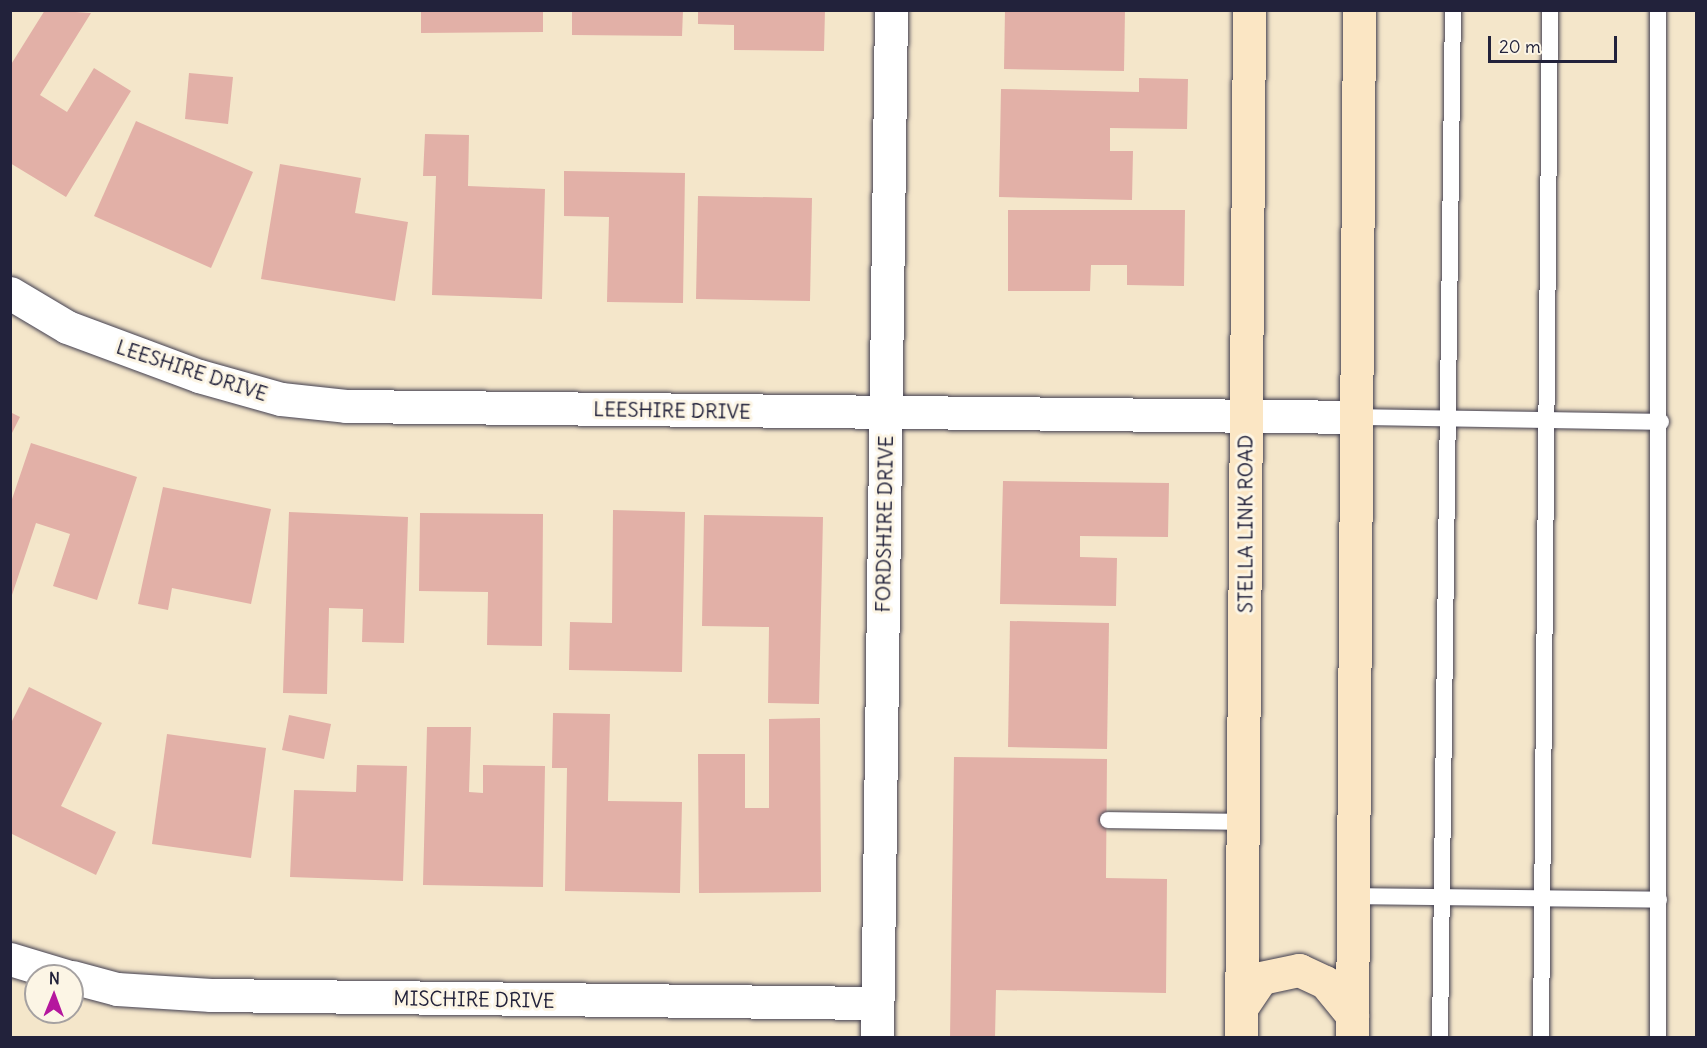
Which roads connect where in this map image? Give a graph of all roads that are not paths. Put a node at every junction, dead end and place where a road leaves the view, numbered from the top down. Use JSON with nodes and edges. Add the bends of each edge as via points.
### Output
{"nodes":[{"id":1,"x":891,"y":10,"type":"edge"},
{"id":2,"x":1249,"y":10,"type":"edge"},
{"id":3,"x":1359,"y":10,"type":"edge"},
{"id":4,"x":1453,"y":10,"type":"edge"},
{"id":5,"x":1550,"y":10,"type":"edge"},
{"id":6,"x":1658,"y":10,"type":"edge"},
{"id":7,"x":10,"y":292,"type":"edge"},
{"id":8,"x":886,"y":412,"type":"junction"},
{"id":9,"x":1246,"y":416,"type":"junction"},
{"id":10,"x":1357,"y":417,"type":"junction"},
{"id":11,"x":1448,"y":418,"type":"junction"},
{"id":12,"x":1546,"y":420,"type":"junction"},
{"id":13,"x":1661,"y":422,"type":"junction"},
{"id":14,"x":1108,"y":820,"type":"dead end"},
{"id":15,"x":1243,"y":822,"type":"junction"},
{"id":16,"x":1353,"y":896,"type":"junction"},
{"id":17,"x":1442,"y":897,"type":"junction"},
{"id":18,"x":1542,"y":898,"type":"junction"},
{"id":19,"x":1659,"y":900,"type":"junction"},
{"id":20,"x":10,"y":959,"type":"edge"},
{"id":21,"x":26,"y":964,"type":"edge"},
{"id":22,"x":84,"y":980,"type":"edge"},
{"id":23,"x":877,"y":1004,"type":"junction"},
{"id":24,"x":1241,"y":1023,"type":"edge"},
{"id":25,"x":1352,"y":1026,"type":"edge"},
{"id":26,"x":877,"y":1038,"type":"edge"},
{"id":27,"x":1440,"y":1038,"type":"edge"},
{"id":28,"x":1541,"y":1038,"type":"edge"},
{"id":29,"x":1658,"y":1038,"type":"edge"}],
"edges":[{"from":1,"to":8,"type":"street","name":"FORDSHIRE DRIVE"},
{"from":2,"to":9,"type":"main road","name":"STELLA LINK ROAD"},
{"from":3,"to":10,"type":"main road"},
{"from":4,"to":11,"type":"lane"},
{"from":5,"to":12,"type":"lane"},
{"from":6,"to":13,"type":"lane"},
{"from":7,"to":8,"type":"street","name":"LEESHIRE DRIVE","via":[[67,327],[199,376],[281,399],[346,406]]},
{"from":8,"to":9,"type":"street","name":"LEESHIRE DRIVE"},
{"from":8,"to":23,"type":"street","name":"FORDSHIRE DRIVE"},
{"from":9,"to":10,"type":"street","name":"LEESHIRE DRIVE"},
{"from":9,"to":15,"type":"main road","name":"STELLA LINK ROAD"},
{"from":10,"to":11,"type":"lane"},
{"from":10,"to":16,"type":"main road"},
{"from":11,"to":12,"type":"lane"},
{"from":11,"to":17,"type":"lane"},
{"from":12,"to":13,"type":"lane"},
{"from":12,"to":18,"type":"lane"},
{"from":13,"to":19,"type":"lane"},
{"from":14,"to":15,"type":"lane"},
{"from":15,"to":24,"type":"main road","name":"STELLA LINK ROAD"},
{"from":16,"to":17,"type":"lane"},
{"from":16,"to":25,"type":"main road"},
{"from":17,"to":18,"type":"lane"},
{"from":17,"to":27,"type":"lane"},
{"from":18,"to":19,"type":"lane"},
{"from":18,"to":28,"type":"lane"},
{"from":19,"to":29,"type":"lane"},
{"from":20,"to":21,"type":"street"},
{"from":22,"to":23,"type":"street","name":"MISCHIRE DRIVE","via":[[117,989],[211,995]]},
{"from":23,"to":26,"type":"street","name":"FORDSHIRE DRIVE"},
{"from":24,"to":25,"type":"main road","via":[[1261,978],[1299,970],[1325,982]]}]}
